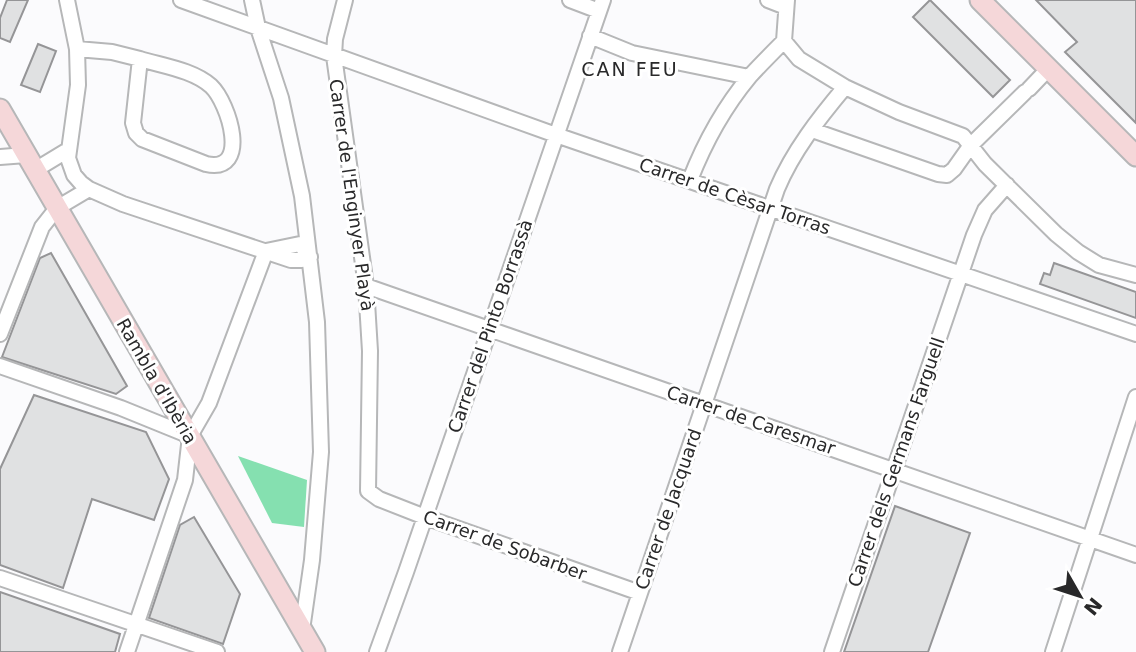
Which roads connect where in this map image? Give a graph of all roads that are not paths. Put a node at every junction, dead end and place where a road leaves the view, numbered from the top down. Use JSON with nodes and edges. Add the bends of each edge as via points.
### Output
{"nodes":[{"id":1,"x":67,"y":0,"type":"edge"},
{"id":2,"x":181,"y":0,"type":"edge"},
{"id":3,"x":252,"y":0,"type":"edge"},
{"id":4,"x":345,"y":0,"type":"edge"},
{"id":5,"x":570,"y":0,"type":"edge"},
{"id":6,"x":768,"y":0,"type":"edge"},
{"id":7,"x":980,"y":0,"type":"edge"},
{"id":8,"x":786,"y":4,"type":"edge"},
{"id":9,"x":601,"y":5,"type":"edge"},
{"id":10,"x":258,"y":28,"type":"junction"},
{"id":11,"x":590,"y":36,"type":"junction"},
{"id":12,"x":784,"y":41,"type":"junction"},
{"id":13,"x":78,"y":49,"type":"junction"},
{"id":14,"x":334,"y":56,"type":"junction"},
{"id":15,"x":140,"y":60,"type":"junction"},
{"id":16,"x":1049,"y":68,"type":"junction"},
{"id":17,"x":749,"y":77,"type":"junction"},
{"id":18,"x":845,"y":87,"type":"junction"},
{"id":19,"x":0,"y":109,"type":"edge"},
{"id":20,"x":812,"y":130,"type":"junction"},
{"id":21,"x":556,"y":135,"type":"junction"},
{"id":22,"x":971,"y":145,"type":"junction"},
{"id":23,"x":68,"y":150,"type":"junction"},
{"id":24,"x":1136,"y":156,"type":"edge"},
{"id":25,"x":0,"y":158,"type":"edge"},
{"id":26,"x":31,"y":163,"type":"junction"},
{"id":27,"x":690,"y":180,"type":"junction"},
{"id":28,"x":1007,"y":185,"type":"junction"},
{"id":29,"x":89,"y":189,"type":"junction"},
{"id":30,"x":57,"y":208,"type":"junction"},
{"id":31,"x":771,"y":208,"type":"junction"},
{"id":32,"x":266,"y":251,"type":"junction"},
{"id":33,"x":310,"y":257,"type":"junction"},
{"id":34,"x":962,"y":273,"type":"junction"},
{"id":35,"x":1136,"y":275,"type":"edge"},
{"id":36,"x":366,"y":286,"type":"junction"},
{"id":37,"x":489,"y":328,"type":"junction"},
{"id":38,"x":0,"y":334,"type":"edge"},
{"id":39,"x":1136,"y":334,"type":"edge"},
{"id":40,"x":0,"y":366,"type":"edge"},
{"id":41,"x":1136,"y":397,"type":"edge"},
{"id":42,"x":704,"y":404,"type":"junction"},
{"id":43,"x":190,"y":436,"type":"junction"},
{"id":44,"x":893,"y":470,"type":"junction"},
{"id":45,"x":371,"y":495,"type":"joint"},
{"id":46,"x":425,"y":517,"type":"junction"},
{"id":47,"x":1091,"y":539,"type":"junction"},
{"id":48,"x":1136,"y":555,"type":"edge"},
{"id":49,"x":0,"y":578,"type":"edge"},
{"id":50,"x":640,"y":593,"type":"junction"},
{"id":51,"x":136,"y":623,"type":"junction"},
{"id":52,"x":302,"y":630,"type":"junction"},
{"id":53,"x":127,"y":652,"type":"edge"},
{"id":54,"x":217,"y":652,"type":"edge"},
{"id":55,"x":315,"y":652,"type":"edge"},
{"id":56,"x":377,"y":652,"type":"edge"},
{"id":57,"x":620,"y":652,"type":"edge"},
{"id":58,"x":832,"y":652,"type":"edge"},
{"id":59,"x":1053,"y":652,"type":"edge"}],
"edges":[{"from":1,"to":13,"type":"street"},
{"from":2,"to":10,"type":"street","name":"Carrer de Cèsar Torras"},
{"from":3,"to":10,"type":"street"},
{"from":4,"to":14,"type":"street","name":"Carrer de l'Enginyer Playà"},
{"from":5,"to":9,"type":"street"},
{"from":6,"to":8,"type":"street"},
{"from":7,"to":16,"type":"main road"},
{"from":8,"to":12,"type":"street"},
{"from":9,"to":11,"type":"street","name":"Carrer del Pinto Borrassà"},
{"from":10,"to":14,"type":"street","name":"Carrer de Cèsar Torras"},
{"from":10,"to":33,"type":"street","via":[[281,99]]},
{"from":11,"to":17,"type":"street","via":[[632,53]]},
{"from":11,"to":21,"type":"street","name":"Carrer del Pinto Borrassà"},
{"from":12,"to":17,"type":"street"},
{"from":12,"to":18,"type":"street","via":[[799,59]]},
{"from":13,"to":15,"type":"street"},
{"from":13,"to":23,"type":"street","via":[[78,85]]},
{"from":14,"to":21,"type":"street","name":"Carrer de Cèsar Torras"},
{"from":14,"to":36,"type":"street","name":"Carrer de l'Enginyer Playà"},
{"from":15,"to":15,"type":"street","via":[[133,123],[136,133],[206,164],[225,162],[233,143],[228,113],[214,89],[187,73]]},
{"from":16,"to":22,"type":"street"},
{"from":16,"to":24,"type":"main road"},
{"from":17,"to":27,"type":"street","via":[[720,120]]},
{"from":18,"to":20,"type":"street","name":"Carrer de Jacquard"},
{"from":18,"to":22,"type":"street","via":[[964,135]]},
{"from":19,"to":26,"type":"main road","name":"Rambla d'Ibèria"},
{"from":20,"to":22,"type":"street","via":[[947,175]]},
{"from":20,"to":31,"type":"street","name":"Carrer de Jacquard","via":[[783,173]]},
{"from":21,"to":27,"type":"street","name":"Carrer de Cèsar Torras"},
{"from":21,"to":37,"type":"street","name":"Carrer del Pinto Borrassà"},
{"from":22,"to":28,"type":"street"},
{"from":23,"to":26,"type":"street"},
{"from":23,"to":29,"type":"street","via":[[74,175]]},
{"from":25,"to":26,"type":"street"},
{"from":26,"to":30,"type":"main road","name":"Rambla d'Ibèria"},
{"from":27,"to":31,"type":"street","name":"Carrer de Cèsar Torras"},
{"from":28,"to":34,"type":"street","name":"Carrer dels Germans Farguell","via":[[985,210]]},
{"from":28,"to":35,"type":"street","via":[[1078,252],[1099,265]]},
{"from":29,"to":30,"type":"street"},
{"from":29,"to":32,"type":"street"},
{"from":30,"to":38,"type":"street","via":[[30,252]]},
{"from":30,"to":43,"type":"main road","name":"Rambla d'Ibèria"},
{"from":31,"to":34,"type":"street","name":"Carrer de Cèsar Torras"},
{"from":31,"to":42,"type":"street","name":"Carrer de Jacquard"},
{"from":32,"to":33,"type":"street","via":[[292,260]]},
{"from":32,"to":43,"type":"street","via":[[209,403]]},
{"from":33,"to":52,"type":"street","via":[[321,452]]},
{"from":34,"to":39,"type":"street","name":"Carrer de Cèsar Torras"},
{"from":34,"to":44,"type":"street","name":"Carrer dels Germans Farguell"},
{"from":36,"to":37,"type":"street","name":"Carrer de Caresmar"},
{"from":36,"to":45,"type":"street","name":"Carrer de l'Enginyer Playà"},
{"from":37,"to":42,"type":"street","name":"Carrer de Caresmar"},
{"from":37,"to":46,"type":"street","name":"Carrer del Pinto Borrassà"},
{"from":40,"to":43,"type":"street"},
{"from":41,"to":47,"type":"street"},
{"from":42,"to":44,"type":"street","name":"Carrer de Caresmar"},
{"from":42,"to":50,"type":"street","name":"Carrer de Jacquard"},
{"from":43,"to":51,"type":"street","via":[[185,480]]},
{"from":43,"to":52,"type":"main road","name":"Rambla d'Ibèria"},
{"from":44,"to":47,"type":"street","name":"Carrer de Caresmar"},
{"from":44,"to":58,"type":"street","name":"Carrer dels Germans Farguell"},
{"from":45,"to":46,"type":"street","name":"Carrer de Sobarber"},
{"from":46,"to":50,"type":"street","name":"Carrer de Sobarber"},
{"from":46,"to":56,"type":"street","name":"Carrer del Pinto Borrassà"},
{"from":47,"to":48,"type":"street","name":"Carrer de Caresmar"},
{"from":47,"to":59,"type":"street"},
{"from":49,"to":51,"type":"street"},
{"from":50,"to":57,"type":"street","name":"Carrer de Jacquard"},
{"from":51,"to":53,"type":"street"},
{"from":51,"to":54,"type":"street"},
{"from":52,"to":55,"type":"main road","name":"Rambla d'Ibèria"}]}
